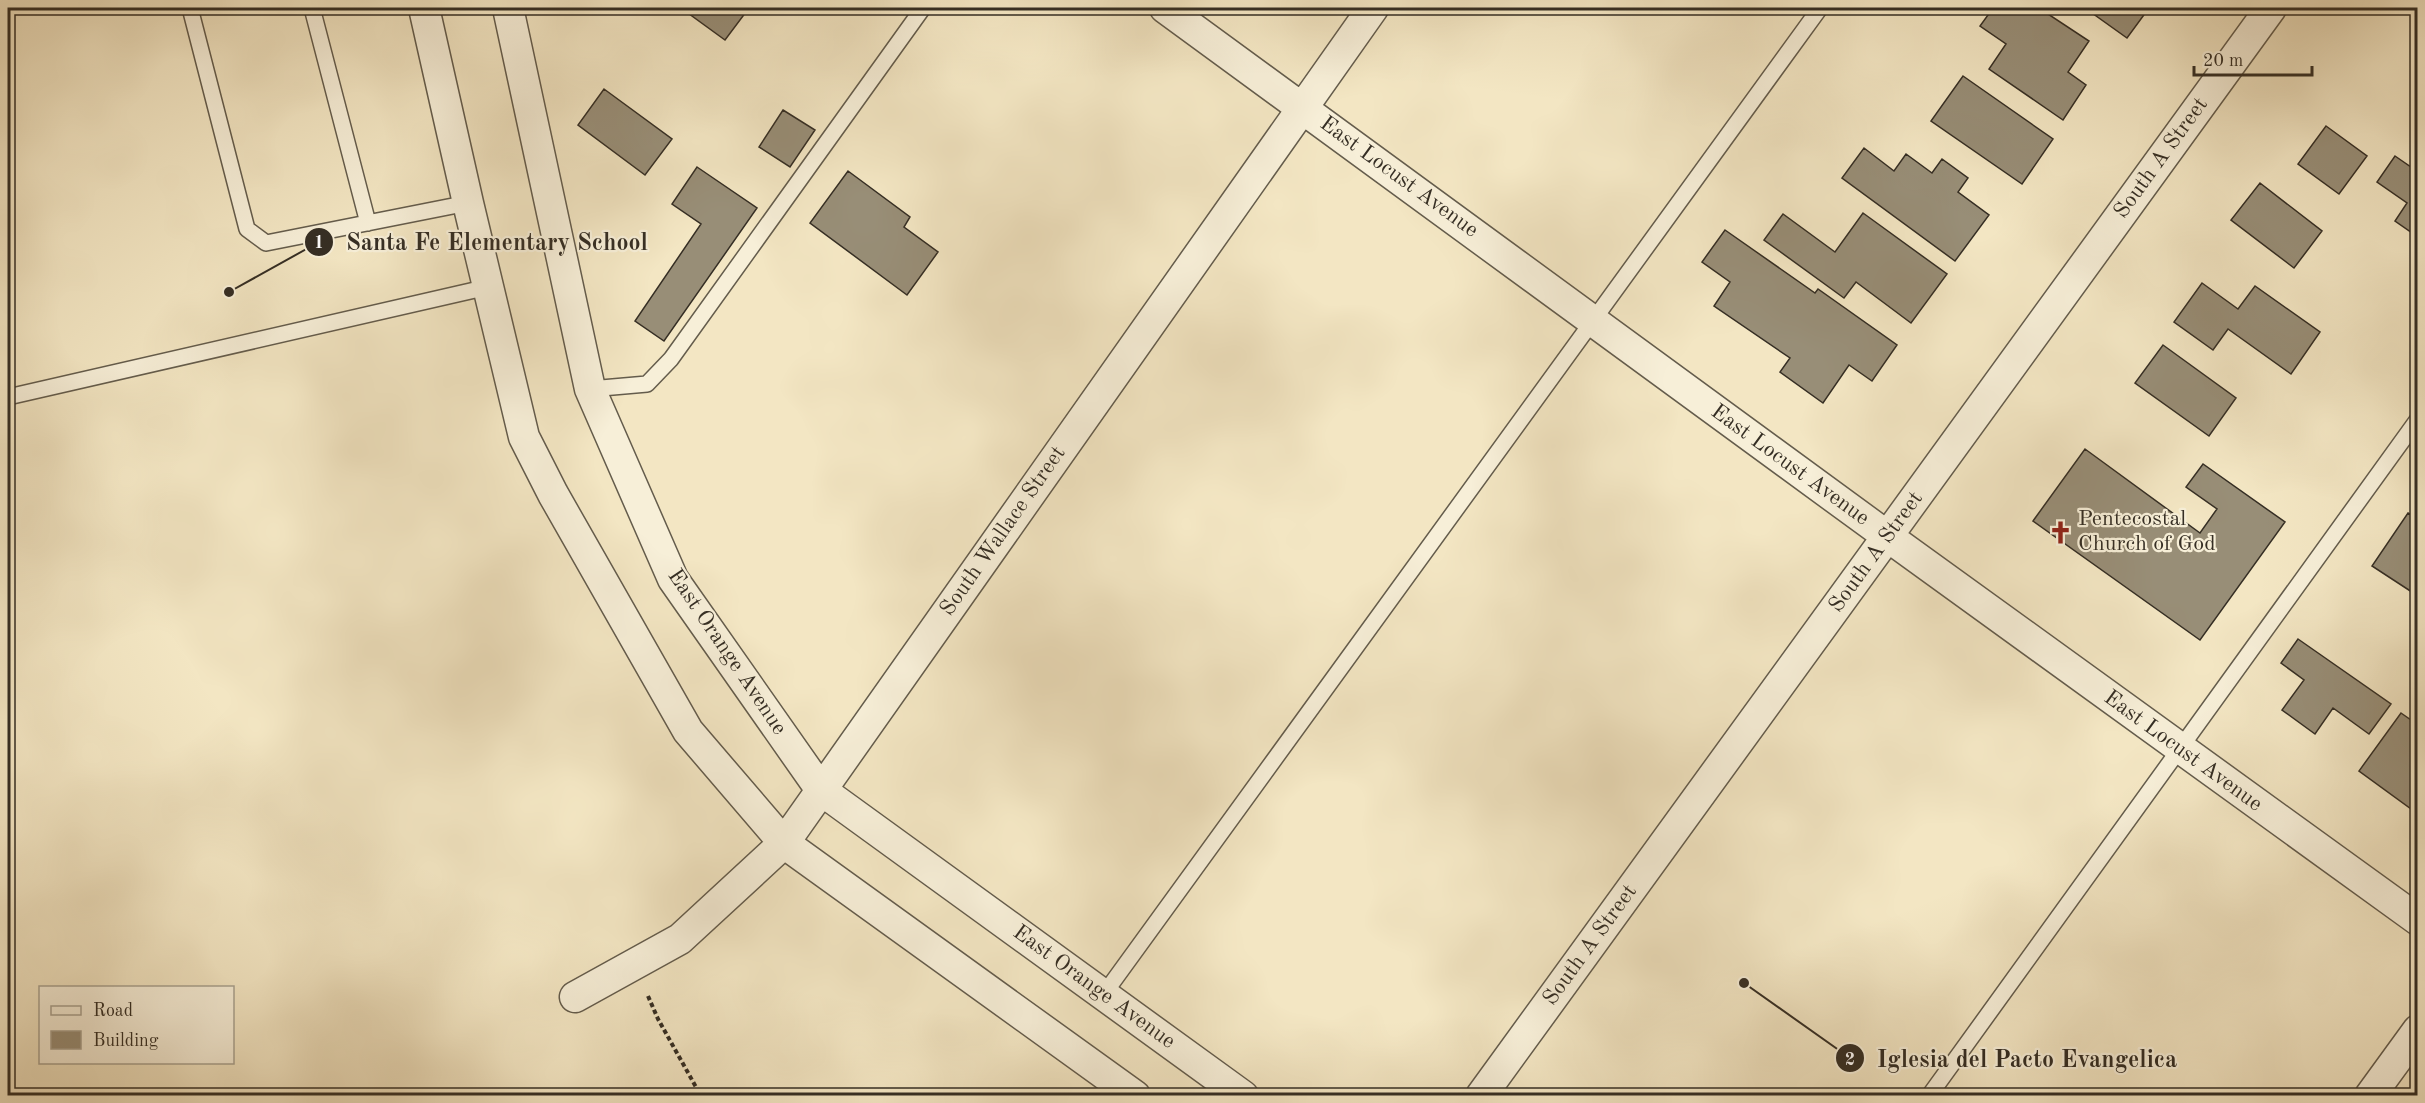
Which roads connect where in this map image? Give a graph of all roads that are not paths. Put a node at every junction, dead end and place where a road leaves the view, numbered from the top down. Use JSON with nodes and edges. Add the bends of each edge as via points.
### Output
{"nodes":[{"id":1,"x":190,"y":8,"type":"edge"},
{"id":2,"x":312,"y":8,"type":"edge"},
{"id":3,"x":424,"y":8,"type":"edge"},
{"id":4,"x":508,"y":8,"type":"edge"},
{"id":5,"x":923,"y":8,"type":"edge"},
{"id":6,"x":1165,"y":8,"type":"edge"},
{"id":7,"x":1373,"y":8,"type":"edge"},
{"id":8,"x":1820,"y":8,"type":"edge"},
{"id":9,"x":2271,"y":8,"type":"edge"},
{"id":10,"x":1301,"y":106,"type":"junction"},
{"id":11,"x":468,"y":203,"type":"junction"},
{"id":12,"x":368,"y":223,"type":"junction"},
{"id":13,"x":488,"y":287,"type":"junction"},
{"id":14,"x":1592,"y":319,"type":"junction"},
{"id":15,"x":590,"y":389,"type":"junction"},
{"id":16,"x":8,"y":396,"type":"edge"},
{"id":17,"x":2418,"y":420,"type":"edge"},
{"id":18,"x":1887,"y":536,"type":"junction"},
{"id":19,"x":2180,"y":748,"type":"junction"},
{"id":20,"x":821,"y":790,"type":"junction"},
{"id":21,"x":784,"y":843,"type":"junction"},
{"id":22,"x":2418,"y":920,"type":"edge"},
{"id":23,"x":1104,"y":994,"type":"junction"},
{"id":24,"x":575,"y":997,"type":"dead end"},
{"id":25,"x":2418,"y":1030,"type":"edge"},
{"id":26,"x":1135,"y":1095,"type":"edge"},
{"id":27,"x":1243,"y":1095,"type":"edge"},
{"id":28,"x":1481,"y":1095,"type":"edge"},
{"id":29,"x":1929,"y":1095,"type":"edge"},
{"id":30,"x":2370,"y":1095,"type":"edge"}],
"edges":[{"from":1,"to":12,"type":"lane","via":[[247,229],[266,243]]},
{"from":2,"to":12,"type":"lane"},
{"from":3,"to":11,"type":"street"},
{"from":4,"to":15,"type":"street","name":"East Orange Avenue"},
{"from":5,"to":15,"type":"lane","via":[[671,358],[646,384]]},
{"from":6,"to":10,"type":"street","name":"East Locust Avenue"},
{"from":7,"to":10,"type":"street","name":"South Wallace Street"},
{"from":8,"to":14,"type":"lane"},
{"from":9,"to":18,"type":"street","name":"South A Street"},
{"from":10,"to":14,"type":"street","name":"East Locust Avenue"},
{"from":10,"to":20,"type":"street","name":"South Wallace Street"},
{"from":11,"to":12,"type":"lane"},
{"from":11,"to":13,"type":"street"},
{"from":13,"to":16,"type":"lane"},
{"from":13,"to":21,"type":"street","via":[[524,437],[553,494],[688,731]]},
{"from":14,"to":18,"type":"street","name":"East Locust Avenue"},
{"from":14,"to":23,"type":"lane"},
{"from":15,"to":20,"type":"street","name":"East Orange Avenue","via":[[673,579]]},
{"from":17,"to":19,"type":"lane"},
{"from":18,"to":19,"type":"street","name":"East Locust Avenue"},
{"from":18,"to":28,"type":"street","name":"South A Street"},
{"from":19,"to":22,"type":"street","name":"East Locust Avenue"},
{"from":19,"to":29,"type":"lane"},
{"from":20,"to":21,"type":"street","name":"South Wallace Street"},
{"from":20,"to":23,"type":"street","name":"East Orange Avenue"},
{"from":21,"to":24,"type":"street","name":"South Wallace Street","via":[[680,939]]},
{"from":21,"to":26,"type":"street"},
{"from":23,"to":27,"type":"street","name":"East Orange Avenue"},
{"from":25,"to":30,"type":"street"}]}
